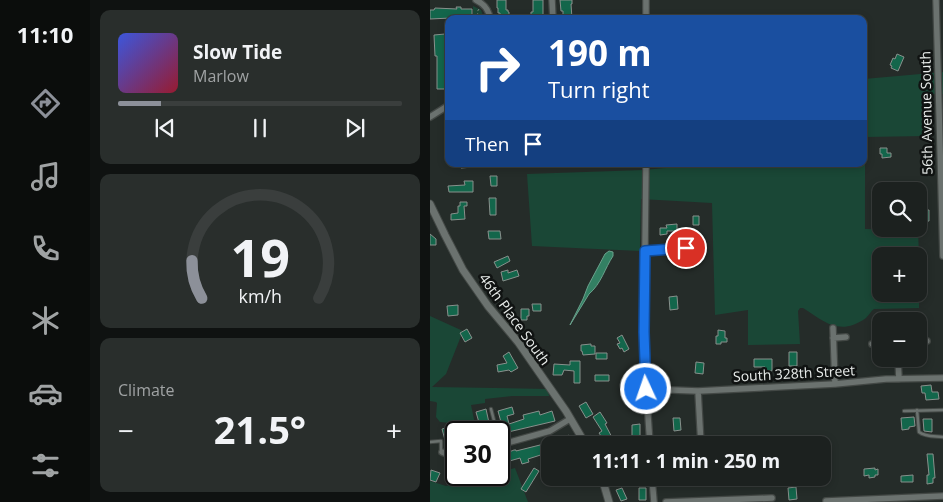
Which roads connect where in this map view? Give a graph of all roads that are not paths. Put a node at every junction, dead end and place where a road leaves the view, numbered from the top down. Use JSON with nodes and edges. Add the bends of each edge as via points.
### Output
{"nodes":[{"id":1,"x":552,"y":0,"type":"edge"},
{"id":2,"x":646,"y":0,"type":"edge"},
{"id":3,"x":936,"y":0,"type":"edge"},
{"id":4,"x":480,"y":3,"type":"edge"},
{"id":5,"x":489,"y":15,"type":"edge"},
{"id":6,"x":553,"y":15,"type":"edge"},
{"id":7,"x":646,"y":15,"type":"edge"},
{"id":8,"x":940,"y":51,"type":"edge"},
{"id":9,"x":940,"y":80,"type":"edge"},
{"id":10,"x":445,"y":108,"type":"edge"},
{"id":11,"x":430,"y":117,"type":"edge"},
{"id":12,"x":941,"y":125,"type":"edge"},
{"id":13,"x":646,"y":167,"type":"edge"},
{"id":14,"x":942,"y":179,"type":"edge"},
{"id":15,"x":430,"y":204,"type":"edge"},
{"id":16,"x":942,"y":228,"type":"edge"},
{"id":17,"x":686,"y":248,"type":"dead end"},
{"id":18,"x":645,"y":251,"type":"junction"},
{"id":19,"x":943,"y":256,"type":"edge"},
{"id":20,"x":833,"y":328,"type":"dead end"},
{"id":21,"x":846,"y":337,"type":"dead end"},
{"id":22,"x":833,"y":338,"type":"junction"},
{"id":23,"x":898,"y":367,"type":"edge"},
{"id":24,"x":943,"y":378,"type":"edge"},
{"id":25,"x":899,"y":379,"type":"junction"},
{"id":26,"x":835,"y":384,"type":"junction"},
{"id":27,"x":646,"y":389,"type":"junction"},
{"id":28,"x":698,"y":391,"type":"junction"},
{"id":29,"x":491,"y":409,"type":"dead end"},
{"id":30,"x":917,"y":410,"type":"junction"},
{"id":31,"x":943,"y":410,"type":"edge"},
{"id":32,"x":904,"y":411,"type":"dead end"},
{"id":33,"x":570,"y":419,"type":"junction"},
{"id":34,"x":494,"y":421,"type":"edge"},
{"id":35,"x":580,"y":436,"type":"edge"},
{"id":36,"x":649,"y":436,"type":"edge"},
{"id":37,"x":700,"y":436,"type":"edge"},
{"id":38,"x":943,"y":437,"type":"edge"},
{"id":39,"x":430,"y":442,"type":"edge"},
{"id":40,"x":510,"y":442,"type":"edge"},
{"id":41,"x":442,"y":452,"type":"joint"},
{"id":42,"x":445,"y":453,"type":"edge"},
{"id":43,"x":604,"y":486,"type":"edge"},
{"id":44,"x":653,"y":486,"type":"edge"},
{"id":45,"x":943,"y":496,"type":"edge"},
{"id":46,"x":772,"y":498,"type":"dead end"},
{"id":47,"x":826,"y":501,"type":"edge"},
{"id":48,"x":609,"y":502,"type":"edge"},
{"id":49,"x":654,"y":502,"type":"edge"},
{"id":50,"x":666,"y":502,"type":"edge"}],
"edges":[{"from":1,"to":6,"type":"street"},
{"from":2,"to":7,"type":"street"},
{"from":3,"to":8,"type":"street","name":"56th Avenue South"},
{"from":4,"to":5,"type":"street"},
{"from":8,"to":9,"type":"street","name":"56th Avenue South"},
{"from":9,"to":12,"type":"street","name":"56th Avenue South"},
{"from":10,"to":11,"type":"street"},
{"from":12,"to":14,"type":"street","name":"56th Avenue South"},
{"from":13,"to":18,"type":"street"},
{"from":14,"to":16,"type":"street","name":"56th Avenue South"},
{"from":15,"to":33,"type":"street","name":"46th Place South","via":[[464,270]]},
{"from":16,"to":19,"type":"street","name":"56th Avenue South"},
{"from":17,"to":18,"type":"lane"},
{"from":18,"to":27,"type":"street"},
{"from":20,"to":22,"type":"street"},
{"from":21,"to":22,"type":"street"},
{"from":22,"to":26,"type":"street"},
{"from":23,"to":25,"type":"street"},
{"from":24,"to":25,"type":"street","name":"South 328th Street"},
{"from":25,"to":26,"type":"street","name":"South 328th Street"},
{"from":26,"to":28,"type":"street","name":"South 328th Street"},
{"from":27,"to":28,"type":"street","name":"South 328th Street"},
{"from":27,"to":36,"type":"street"},
{"from":28,"to":37,"type":"street"},
{"from":29,"to":34,"type":"lane"},
{"from":30,"to":31,"type":"lane"},
{"from":30,"to":32,"type":"lane"},
{"from":30,"to":38,"type":"lane","via":[[919,432]]},
{"from":33,"to":35,"type":"street","name":"46th Place South"},
{"from":33,"to":40,"type":"street","via":[[550,431]]},
{"from":39,"to":41,"type":"lane","via":[[440,441]]},
{"from":41,"to":42,"type":"street"},
{"from":43,"to":48,"type":"street"},
{"from":44,"to":49,"type":"street"},
{"from":45,"to":47,"type":"street"},
{"from":46,"to":50,"type":"street"}]}
